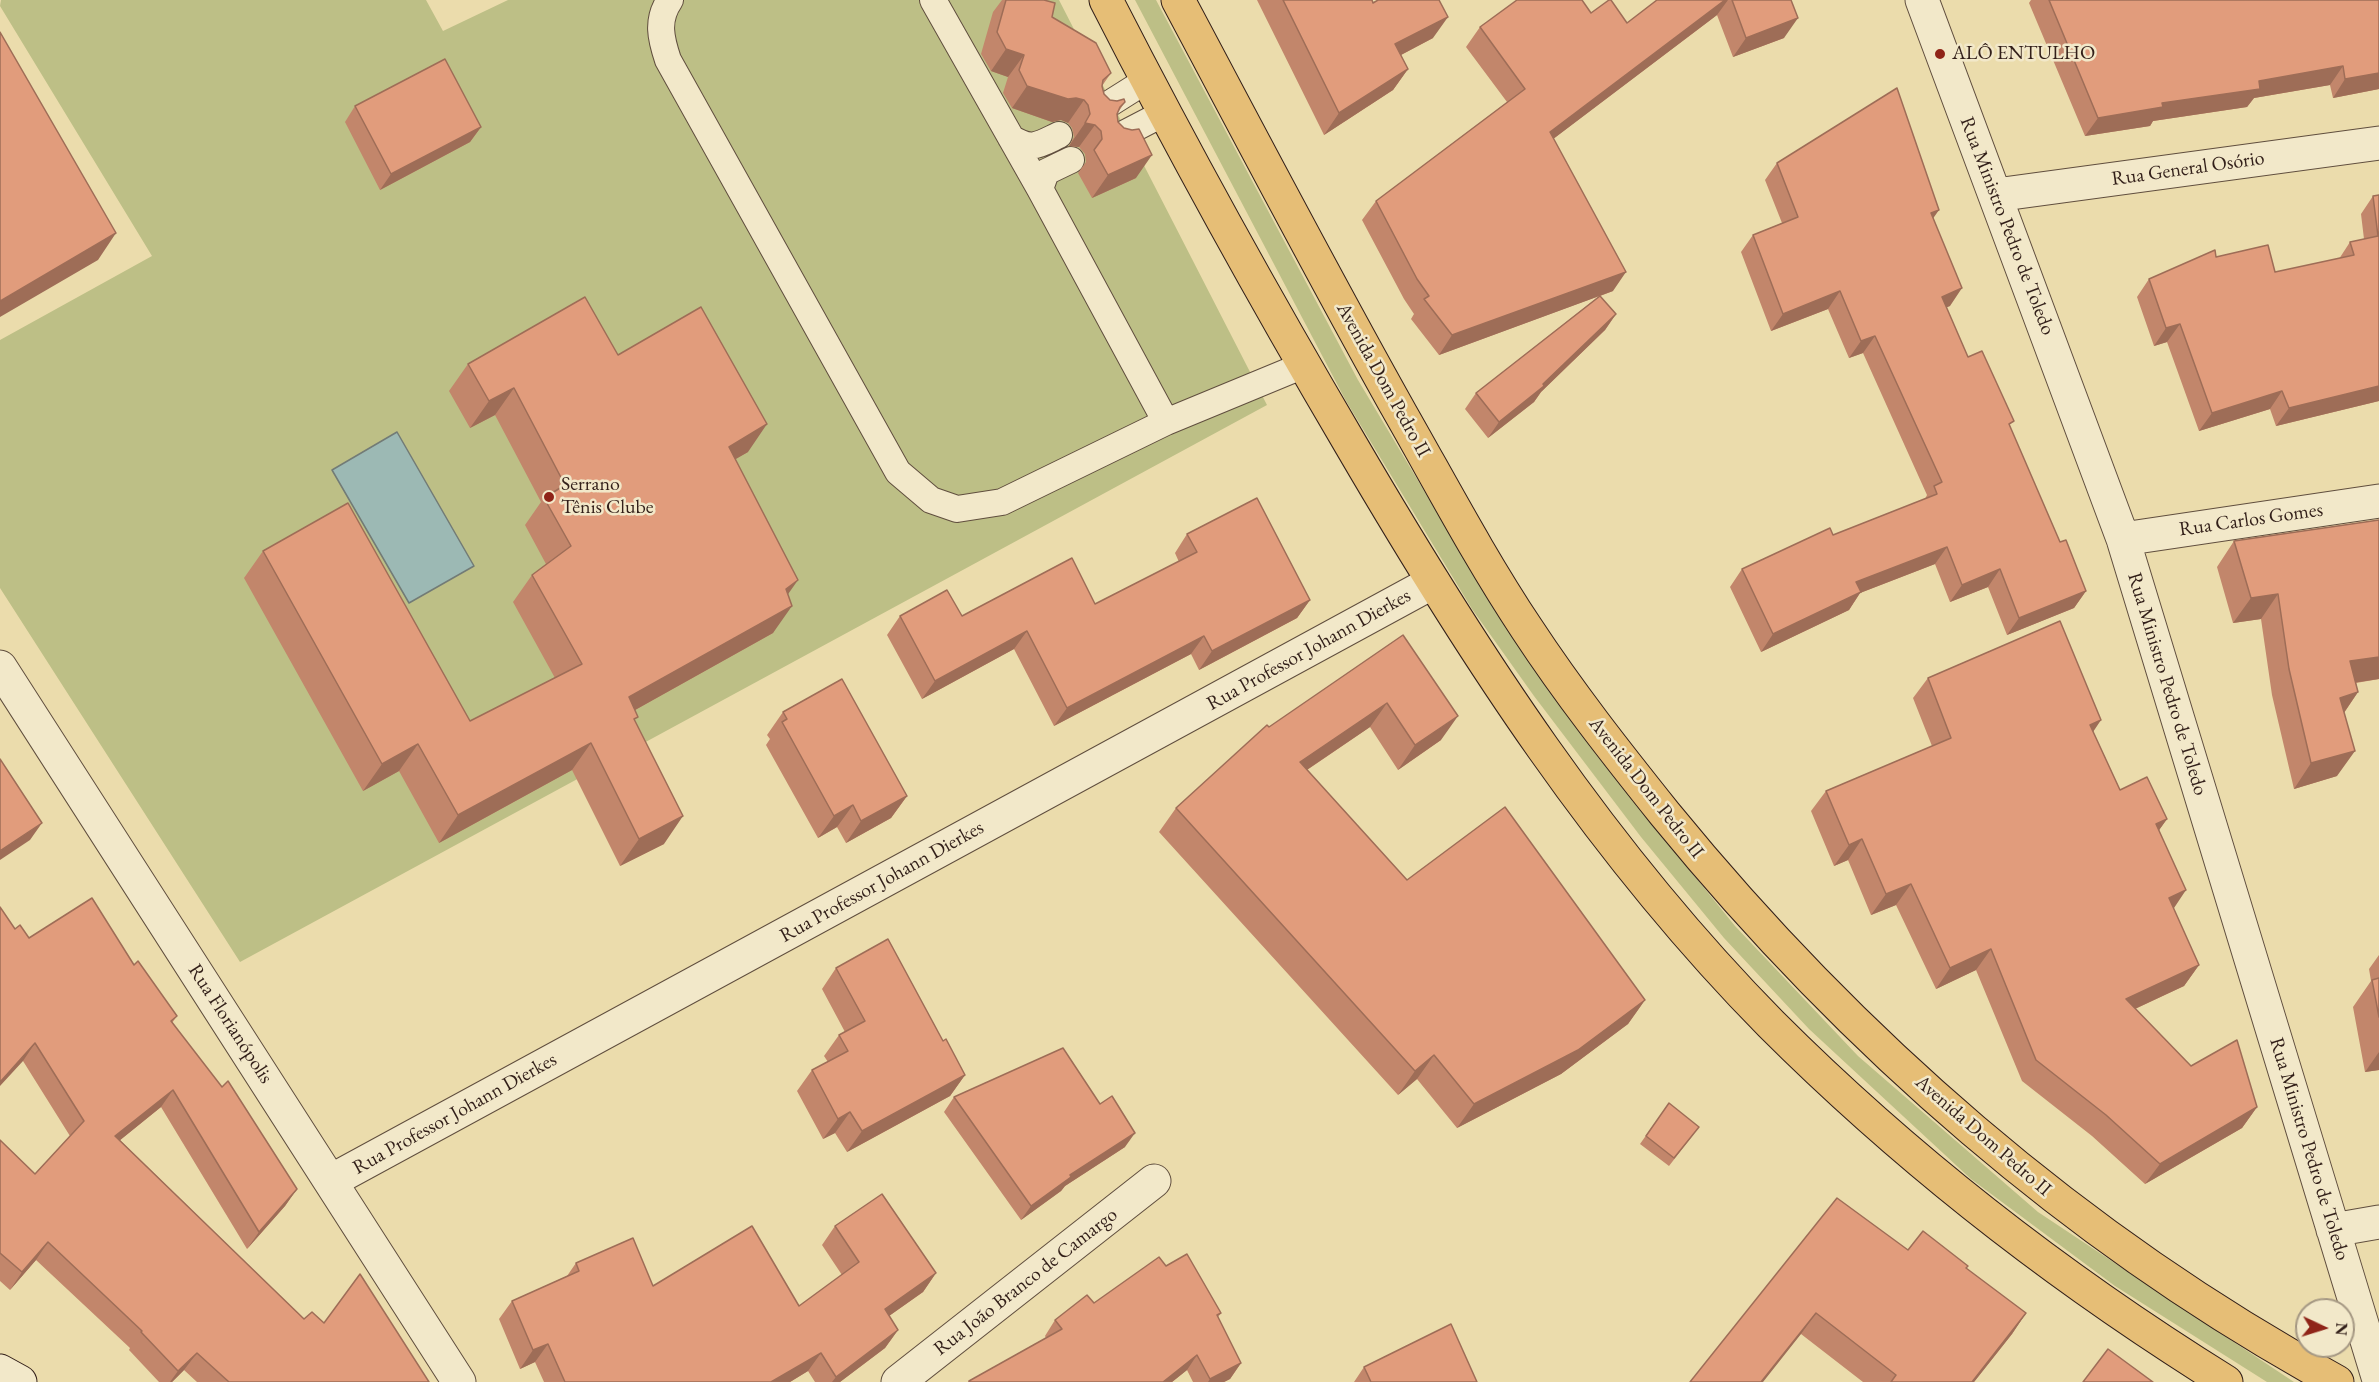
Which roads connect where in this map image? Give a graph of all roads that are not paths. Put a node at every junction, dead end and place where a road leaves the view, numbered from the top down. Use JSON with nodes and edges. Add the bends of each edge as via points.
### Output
{"nodes":[{"id":1,"x":670,"y":0,"type":"edge"},
{"id":2,"x":933,"y":0,"type":"edge"},
{"id":3,"x":1106,"y":0,"type":"edge"},
{"id":4,"x":1178,"y":0,"type":"edge"},
{"id":5,"x":1922,"y":0,"type":"edge"},
{"id":6,"x":1147,"y":80,"type":"junction"},
{"id":7,"x":1101,"y":109,"type":"edge"},
{"id":8,"x":1164,"y":113,"type":"junction"},
{"id":9,"x":1059,"y":135,"type":"dead end"},
{"id":10,"x":1011,"y":138,"type":"junction"},
{"id":11,"x":1116,"y":138,"type":"edge"},
{"id":12,"x":2379,"y":143,"type":"edge"},
{"id":13,"x":1071,"y":160,"type":"dead end"},
{"id":14,"x":1040,"y":189,"type":"junction"},
{"id":15,"x":1996,"y":195,"type":"junction"},
{"id":16,"x":1304,"y":365,"type":"junction"},
{"id":17,"x":1166,"y":422,"type":"junction"},
{"id":18,"x":2379,"y":501,"type":"edge"},
{"id":19,"x":2123,"y":539,"type":"junction"},
{"id":20,"x":1433,"y":582,"type":"junction"},
{"id":21,"x":0,"y":667,"type":"edge"},
{"id":22,"x":331,"y":1181,"type":"junction"},
{"id":23,"x":1154,"y":1181,"type":"dead end"},
{"id":24,"x":2379,"y":1222,"type":"edge"},
{"id":25,"x":2333,"y":1230,"type":"junction"},
{"id":26,"x":0,"y":1371,"type":"edge"},
{"id":27,"x":2379,"y":1380,"type":"edge"},
{"id":28,"x":20,"y":1382,"type":"edge"},
{"id":29,"x":459,"y":1382,"type":"edge"},
{"id":30,"x":898,"y":1382,"type":"edge"},
{"id":31,"x":2226,"y":1382,"type":"edge"},
{"id":32,"x":2337,"y":1382,"type":"edge"}],
"edges":[{"from":1,"to":17,"type":"lane","via":[[663,9],[660,28],[668,60],[898,472],[931,500],[957,509],[1002,502]]},
{"from":2,"to":10,"type":"lane"},
{"from":3,"to":6,"type":"main road"},
{"from":4,"to":32,"type":"main road","name":"Avenida Dom Pedro II","via":[[1380,376],[1526,628],[1611,747],[1726,888],[1808,976],[1901,1066],[2064,1206],[2189,1294]]},
{"from":5,"to":15,"type":"street","name":"Rua Ministro Pedro de Toledo"},
{"from":6,"to":7,"type":"lane"},
{"from":6,"to":8,"type":"main road"},
{"from":8,"to":11,"type":"lane"},
{"from":8,"to":16,"type":"main road"},
{"from":9,"to":10,"type":"lane","via":[[1035,146],[1023,146]]},
{"from":10,"to":14,"type":"lane"},
{"from":12,"to":15,"type":"street","name":"Rua General Osório"},
{"from":13,"to":14,"type":"lane","via":[[1046,172]]},
{"from":14,"to":17,"type":"lane"},
{"from":15,"to":19,"type":"street","name":"Rua Ministro Pedro de Toledo"},
{"from":16,"to":17,"type":"lane"},
{"from":16,"to":20,"type":"main road"},
{"from":18,"to":19,"type":"street","name":"Rua Carlos Gomes"},
{"from":19,"to":25,"type":"street","name":"Rua Ministro Pedro de Toledo"},
{"from":20,"to":22,"type":"street","name":"Rua Professor Johann Dierkes"},
{"from":20,"to":31,"type":"main road","via":[[1484,665],[1566,781],[1632,866],[1771,1023],[1963,1198],[2031,1250]]},
{"from":21,"to":22,"type":"street","name":"Rua Florianópolis"},
{"from":22,"to":29,"type":"street","name":"Rua Florianópolis"},
{"from":23,"to":30,"type":"street","name":"Rua João Branco de Camargo"},
{"from":24,"to":25,"type":"street"},
{"from":25,"to":27,"type":"street","name":"Rua Ministro Pedro de Toledo"},
{"from":26,"to":28,"type":"street"}]}
